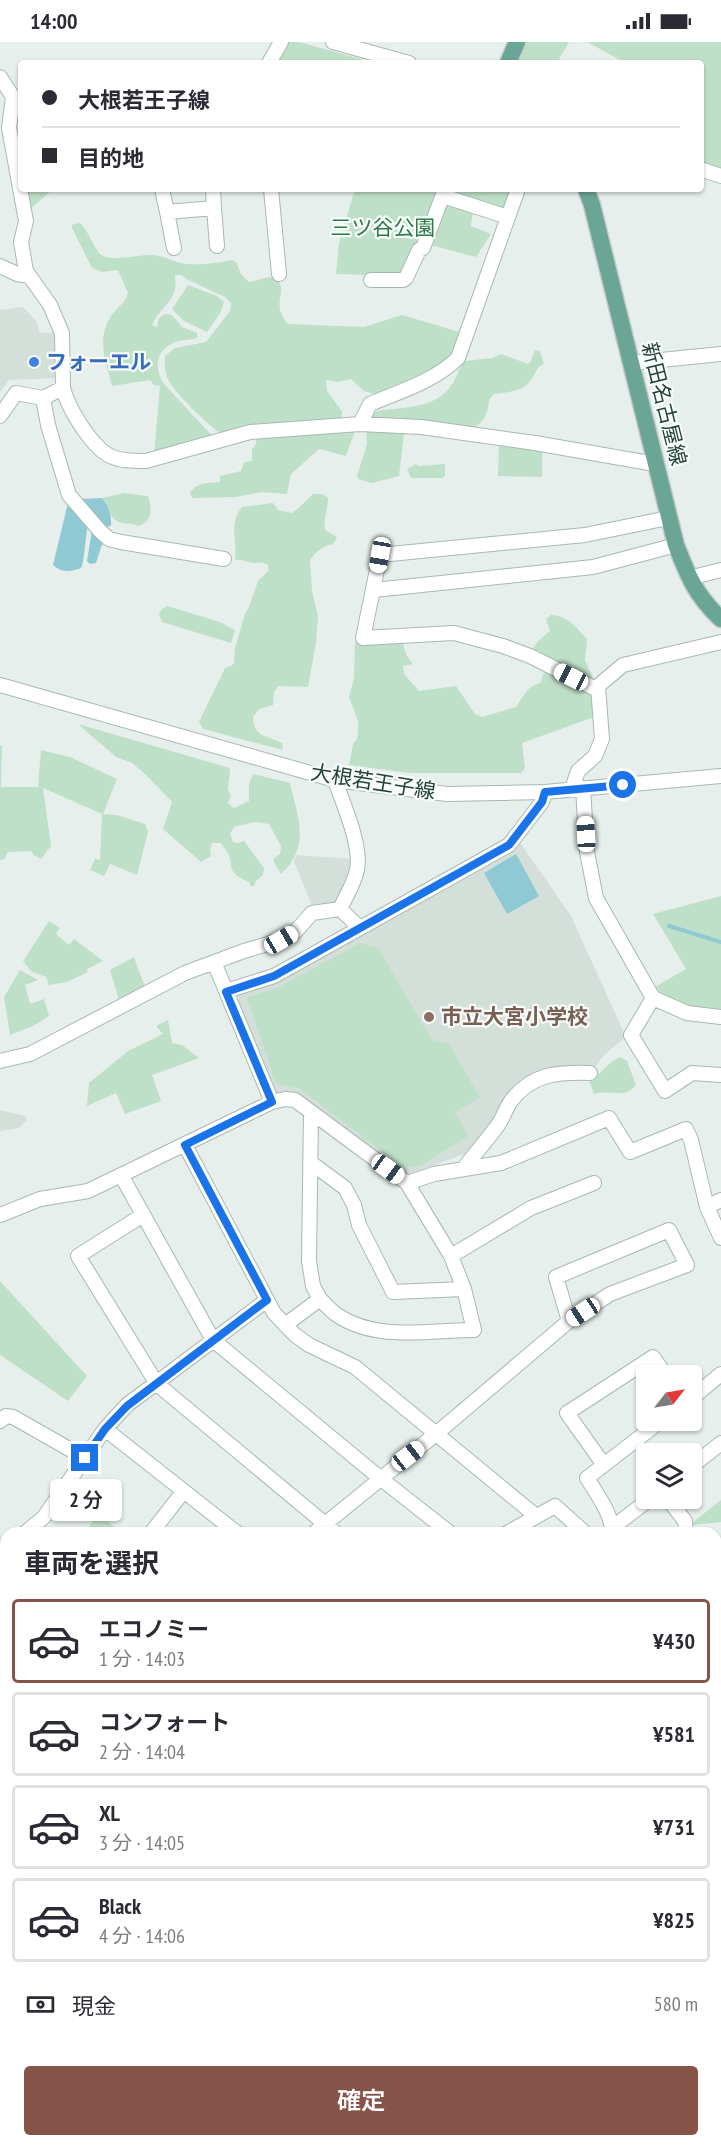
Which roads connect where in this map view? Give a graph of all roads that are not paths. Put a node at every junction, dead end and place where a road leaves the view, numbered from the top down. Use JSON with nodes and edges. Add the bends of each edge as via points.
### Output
{"nodes":[{"id":1,"x":281,"y":42,"type":"edge"},
{"id":2,"x":333,"y":42,"type":"edge"},
{"id":3,"x":517,"y":42,"type":"edge"},
{"id":4,"x":271,"y":60,"type":"edge"},
{"id":5,"x":398,"y":60,"type":"edge"},
{"id":6,"x":509,"y":60,"type":"edge"},
{"id":7,"x":0,"y":77,"type":"edge"},
{"id":8,"x":704,"y":170,"type":"edge"},
{"id":9,"x":721,"y":176,"type":"edge"},
{"id":10,"x":18,"y":177,"type":"edge"},
{"id":11,"x":21,"y":192,"type":"edge"},
{"id":12,"x":163,"y":192,"type":"edge"},
{"id":13,"x":213,"y":192,"type":"edge"},
{"id":14,"x":271,"y":192,"type":"edge"},
{"id":15,"x":517,"y":192,"type":"edge"},
{"id":16,"x":587,"y":192,"type":"edge"},
{"id":17,"x":444,"y":193,"type":"edge"},
{"id":18,"x":214,"y":208,"type":"junction"},
{"id":19,"x":167,"y":212,"type":"junction"},
{"id":20,"x":508,"y":217,"type":"junction"},
{"id":21,"x":218,"y":246,"type":"dead end"},
{"id":22,"x":174,"y":248,"type":"dead end"},
{"id":23,"x":0,"y":266,"type":"edge"},
{"id":24,"x":279,"y":274,"type":"dead end"},
{"id":25,"x":29,"y":276,"type":"junction"},
{"id":26,"x":371,"y":280,"type":"dead end"},
{"id":27,"x":721,"y":354,"type":"edge"},
{"id":28,"x":631,"y":363,"type":"junction"},
{"id":29,"x":63,"y":388,"type":"junction"},
{"id":30,"x":43,"y":398,"type":"junction"},
{"id":31,"x":0,"y":416,"type":"edge"},
{"id":32,"x":360,"y":424,"type":"junction"},
{"id":33,"x":656,"y":464,"type":"junction"},
{"id":34,"x":668,"y":518,"type":"junction"},
{"id":35,"x":676,"y":545,"type":"junction"},
{"id":36,"x":224,"y":559,"type":"dead end"},
{"id":37,"x":721,"y":570,"type":"edge"},
{"id":38,"x":689,"y":578,"type":"junction"},
{"id":39,"x":374,"y":590,"type":"junction"},
{"id":40,"x":721,"y":619,"type":"edge"},
{"id":41,"x":721,"y":642,"type":"edge"},
{"id":42,"x":0,"y":685,"type":"edge"},
{"id":43,"x":598,"y":690,"type":"junction"},
{"id":44,"x":721,"y":776,"type":"edge"},
{"id":45,"x":335,"y":780,"type":"junction"},
{"id":46,"x":578,"y":789,"type":"junction"},
{"id":47,"x":545,"y":792,"type":"junction"},
{"id":48,"x":340,"y":909,"type":"junction"},
{"id":49,"x":360,"y":928,"type":"junction"},
{"id":50,"x":214,"y":962,"type":"junction"},
{"id":51,"x":226,"y":992,"type":"junction"},
{"id":52,"x":652,"y":998,"type":"junction"},
{"id":53,"x":721,"y":1017,"type":"edge"},
{"id":54,"x":0,"y":1061,"type":"edge"},
{"id":55,"x":590,"y":1074,"type":"dead end"},
{"id":56,"x":721,"y":1075,"type":"edge"},
{"id":57,"x":272,"y":1102,"type":"junction"},
{"id":58,"x":311,"y":1112,"type":"junction"},
{"id":59,"x":185,"y":1145,"type":"junction"},
{"id":60,"x":310,"y":1162,"type":"junction"},
{"id":61,"x":463,"y":1169,"type":"junction"},
{"id":62,"x":121,"y":1175,"type":"junction"},
{"id":63,"x":407,"y":1183,"type":"junction"},
{"id":64,"x":594,"y":1183,"type":"dead end"},
{"id":65,"x":721,"y":1200,"type":"edge"},
{"id":66,"x":707,"y":1207,"type":"junction"},
{"id":67,"x":0,"y":1215,"type":"edge"},
{"id":68,"x":143,"y":1215,"type":"junction"},
{"id":69,"x":721,"y":1238,"type":"edge"},
{"id":70,"x":450,"y":1256,"type":"junction"},
{"id":71,"x":464,"y":1289,"type":"junction"},
{"id":72,"x":320,"y":1299,"type":"junction"},
{"id":73,"x":267,"y":1300,"type":"junction"},
{"id":74,"x":569,"y":1321,"type":"junction"},
{"id":75,"x":285,"y":1325,"type":"junction"},
{"id":76,"x":213,"y":1340,"type":"junction"},
{"id":77,"x":641,"y":1365,"type":"edge"},
{"id":78,"x":658,"y":1365,"type":"edge"},
{"id":79,"x":636,"y":1368,"type":"edge"},
{"id":80,"x":721,"y":1374,"type":"edge"},
{"id":81,"x":157,"y":1384,"type":"junction"},
{"id":82,"x":702,"y":1390,"type":"edge"},
{"id":83,"x":0,"y":1421,"type":"edge"},
{"id":84,"x":105,"y":1429,"type":"junction"},
{"id":85,"x":648,"y":1431,"type":"edge"},
{"id":86,"x":437,"y":1433,"type":"junction"},
{"id":87,"x":721,"y":1443,"type":"edge"},
{"id":88,"x":85,"y":1458,"type":"junction"},
{"id":89,"x":702,"y":1458,"type":"edge"},
{"id":90,"x":604,"y":1465,"type":"junction"},
{"id":91,"x":380,"y":1478,"type":"junction"},
{"id":92,"x":183,"y":1492,"type":"junction"},
{"id":93,"x":638,"y":1509,"type":"edge"},
{"id":94,"x":677,"y":1509,"type":"edge"},
{"id":95,"x":536,"y":1516,"type":"junction"},
{"id":96,"x":33,"y":1527,"type":"edge"},
{"id":97,"x":156,"y":1527,"type":"edge"},
{"id":98,"x":229,"y":1527,"type":"edge"},
{"id":99,"x":322,"y":1527,"type":"edge"},
{"id":100,"x":328,"y":1527,"type":"edge"},
{"id":101,"x":442,"y":1527,"type":"edge"},
{"id":102,"x":517,"y":1527,"type":"edge"},
{"id":103,"x":578,"y":1527,"type":"edge"},
{"id":104,"x":611,"y":1527,"type":"edge"},
{"id":105,"x":616,"y":1527,"type":"edge"},
{"id":106,"x":686,"y":1527,"type":"edge"}],
"edges":[{"from":1,"to":4,"type":"street"},
{"from":2,"to":5,"type":"street"},
{"from":3,"to":6,"type":"main road"},
{"from":7,"to":10,"type":"street","via":[[13,97],[9,128]]},
{"from":8,"to":9,"type":"street"},
{"from":11,"to":25,"type":"street","via":[[26,221],[21,242]]},
{"from":12,"to":19,"type":"street"},
{"from":13,"to":18,"type":"street"},
{"from":14,"to":24,"type":"street"},
{"from":15,"to":20,"type":"street"},
{"from":16,"to":28,"type":"main road","name":"新田名古屋線"},
{"from":17,"to":20,"type":"street"},
{"from":17,"to":26,"type":"street","via":[[423,248],[418,249],[406,278]]},
{"from":18,"to":19,"type":"street"},
{"from":18,"to":21,"type":"street"},
{"from":19,"to":22,"type":"street"},
{"from":20,"to":32,"type":"street","via":[[458,358],[446,370],[411,389],[370,404]]},
{"from":23,"to":25,"type":"street"},
{"from":25,"to":29,"type":"street","via":[[50,305],[62,333]]},
{"from":27,"to":28,"type":"street"},
{"from":28,"to":33,"type":"main road","name":"新田名古屋線"},
{"from":29,"to":30,"type":"street"},
{"from":29,"to":32,"type":"street","via":[[92,439],[109,455],[131,462],[250,432]]},
{"from":30,"to":31,"type":"street","via":[[16,393]]},
{"from":30,"to":36,"type":"street","via":[[69,495],[101,532],[121,542]]},
{"from":32,"to":33,"type":"street","via":[[421,427]]},
{"from":33,"to":34,"type":"main road","name":"新田名古屋線"},
{"from":34,"to":35,"type":"main road","name":"新田名古屋線"},
{"from":34,"to":39,"type":"street","via":[[585,535],[380,555]]},
{"from":35,"to":38,"type":"main road","name":"新田名古屋線"},
{"from":35,"to":39,"type":"street","via":[[593,567]]},
{"from":37,"to":38,"type":"street"},
{"from":38,"to":40,"type":"main road","name":"新田名古屋線"},
{"from":39,"to":43,"type":"street","via":[[363,638],[454,633],[530,656]]},
{"from":41,"to":43,"type":"street","via":[[623,665]]},
{"from":42,"to":45,"type":"street","name":"大根若王子線"},
{"from":43,"to":46,"type":"street","via":[[602,739],[595,756],[578,771]]},
{"from":44,"to":46,"type":"street","name":"大根若王子線"},
{"from":45,"to":47,"type":"street","name":"大根若王子線","via":[[447,794]]},
{"from":45,"to":48,"type":"street","via":[[356,845],[358,867]]},
{"from":46,"to":47,"type":"street","name":"大根若王子線"},
{"from":46,"to":52,"type":"street","via":[[596,898]]},
{"from":47,"to":49,"type":"street","via":[[542,802],[509,845]]},
{"from":48,"to":49,"type":"street"},
{"from":48,"to":50,"type":"street","via":[[312,913],[296,931],[281,940]]},
{"from":49,"to":51,"type":"street","via":[[274,976]]},
{"from":50,"to":51,"type":"street"},
{"from":50,"to":54,"type":"street","via":[[185,973],[30,1054]]},
{"from":51,"to":57,"type":"street"},
{"from":52,"to":53,"type":"street","via":[[687,1013]]},
{"from":52,"to":56,"type":"street","via":[[631,1035],[665,1091],[692,1073]]},
{"from":55,"to":61,"type":"street","via":[[562,1072],[523,1088]]},
{"from":57,"to":58,"type":"street","via":[[295,1100]]},
{"from":57,"to":59,"type":"street"},
{"from":58,"to":60,"type":"street"},
{"from":58,"to":63,"type":"street"},
{"from":59,"to":62,"type":"street"},
{"from":59,"to":73,"type":"street"},
{"from":60,"to":71,"type":"street","via":[[345,1188],[393,1292]]},
{"from":60,"to":72,"type":"street","via":[[309,1268]]},
{"from":61,"to":63,"type":"street"},
{"from":61,"to":66,"type":"street","via":[[501,1162],[609,1118],[630,1152],[686,1129]]},
{"from":62,"to":67,"type":"street","via":[[88,1191],[40,1199]]},
{"from":62,"to":68,"type":"street"},
{"from":63,"to":70,"type":"street"},
{"from":64,"to":70,"type":"street","via":[[531,1208]]},
{"from":65,"to":66,"type":"street"},
{"from":66,"to":69,"type":"street"},
{"from":68,"to":76,"type":"street"},
{"from":68,"to":81,"type":"street","via":[[78,1256]]},
{"from":70,"to":71,"type":"street"},
{"from":71,"to":72,"type":"street","via":[[474,1330],[371,1329],[336,1315]]},
{"from":72,"to":75,"type":"street"},
{"from":73,"to":75,"type":"street"},
{"from":73,"to":76,"type":"street"},
{"from":74,"to":74,"type":"street","via":[[556,1277],[669,1230],[687,1265],[610,1294]]},
{"from":74,"to":86,"type":"street"},
{"from":75,"to":86,"type":"street","via":[[309,1345],[355,1367]]},
{"from":76,"to":81,"type":"street"},
{"from":76,"to":91,"type":"street"},
{"from":77,"to":78,"type":"street","via":[[653,1357]]},
{"from":79,"to":90,"type":"street","via":[[567,1413]]},
{"from":80,"to":82,"type":"street"},
{"from":81,"to":84,"type":"street"},
{"from":81,"to":99,"type":"street"},
{"from":83,"to":88,"type":"street","via":[[6,1416],[13,1417]]},
{"from":84,"to":88,"type":"street"},
{"from":84,"to":92,"type":"street"},
{"from":85,"to":90,"type":"street"},
{"from":86,"to":91,"type":"street"},
{"from":86,"to":95,"type":"street"},
{"from":87,"to":89,"type":"street"},
{"from":88,"to":96,"type":"street"},
{"from":90,"to":104,"type":"street","via":[[587,1478]]},
{"from":91,"to":100,"type":"street"},
{"from":91,"to":101,"type":"street"},
{"from":92,"to":97,"type":"street"},
{"from":92,"to":98,"type":"street"},
{"from":93,"to":105,"type":"street"},
{"from":94,"to":106,"type":"street"},
{"from":95,"to":102,"type":"street"},
{"from":95,"to":103,"type":"street","via":[[555,1506]]}]}
